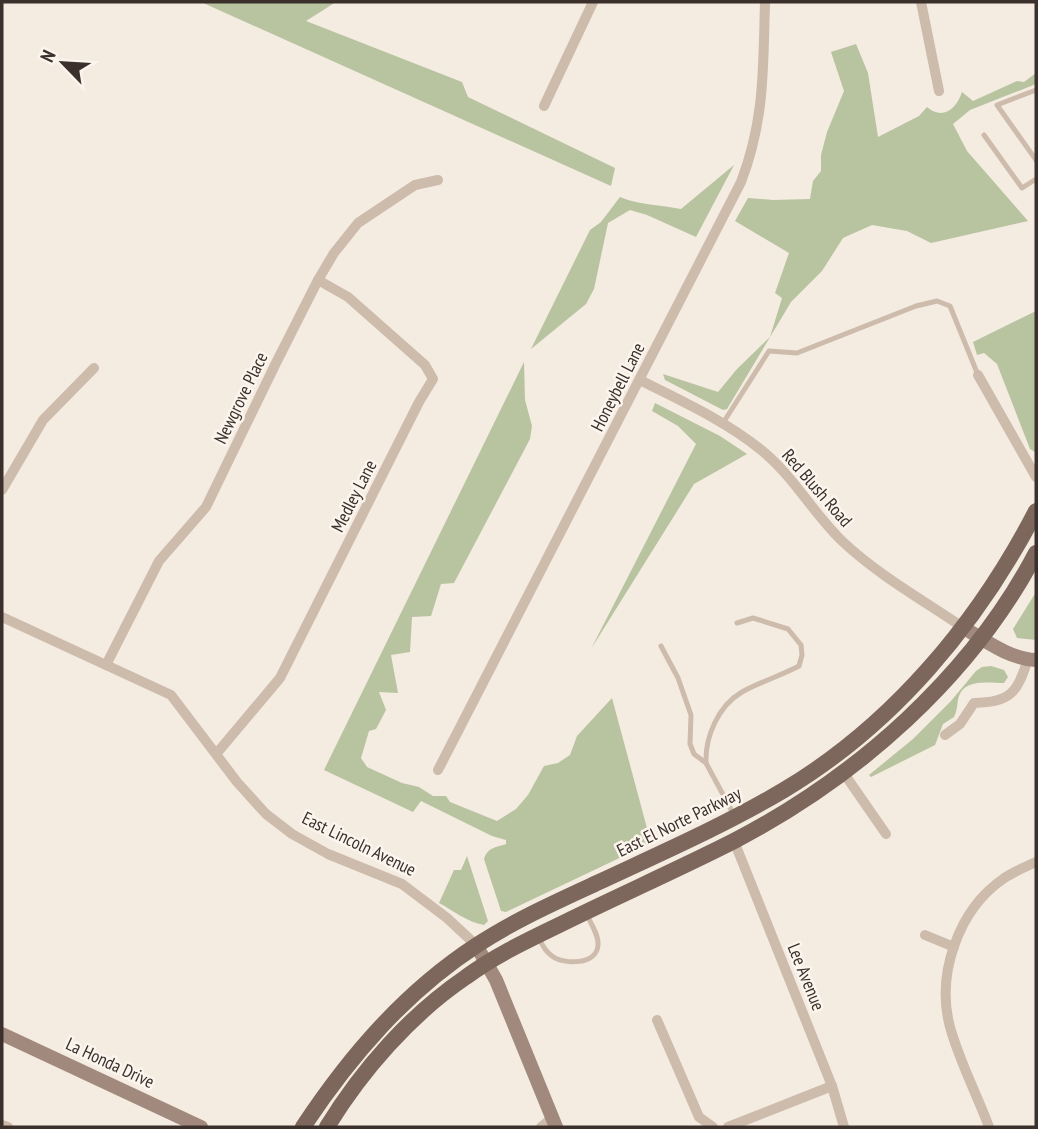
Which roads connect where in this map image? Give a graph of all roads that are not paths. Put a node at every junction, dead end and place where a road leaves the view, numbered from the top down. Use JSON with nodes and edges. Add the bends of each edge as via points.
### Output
{"nodes":[{"id":1,"x":593,"y":2,"type":"edge"},
{"id":2,"x":765,"y":2,"type":"edge"},
{"id":3,"x":922,"y":2,"type":"edge"},
{"id":4,"x":1036,"y":90,"type":"edge"},
{"id":5,"x":939,"y":91,"type":"dead end"},
{"id":6,"x":544,"y":106,"type":"dead end"},
{"id":7,"x":984,"y":135,"type":"dead end"},
{"id":8,"x":1036,"y":160,"type":"edge"},
{"id":9,"x":1036,"y":178,"type":"edge"},
{"id":10,"x":438,"y":180,"type":"dead end"},
{"id":11,"x":318,"y":280,"type":"junction"},
{"id":12,"x":94,"y":368,"type":"dead end"},
{"id":13,"x":978,"y":375,"type":"joint"},
{"id":14,"x":640,"y":380,"type":"junction"},
{"id":15,"x":723,"y":423,"type":"junction"},
{"id":16,"x":1036,"y":477,"type":"edge"},
{"id":17,"x":2,"y":490,"type":"edge"},
{"id":18,"x":1036,"y":511,"type":"edge"},
{"id":19,"x":1036,"y":553,"type":"edge"},
{"id":20,"x":2,"y":617,"type":"edge"},
{"id":21,"x":737,"y":623,"type":"dead end"},
{"id":22,"x":964,"y":628,"type":"junction"},
{"id":23,"x":980,"y":637,"type":"junction"},
{"id":24,"x":661,"y":646,"type":"dead end"},
{"id":25,"x":1032,"y":659,"type":"edge"},
{"id":26,"x":106,"y":665,"type":"junction"},
{"id":27,"x":945,"y":734,"type":"dead end"},
{"id":28,"x":217,"y":753,"type":"junction"},
{"id":29,"x":706,"y":763,"type":"junction"},
{"id":30,"x":438,"y":770,"type":"dead end"},
{"id":31,"x":844,"y":772,"type":"junction"},
{"id":32,"x":735,"y":818,"type":"junction"},
{"id":33,"x":886,"y":834,"type":"dead end"},
{"id":34,"x":734,"y":841,"type":"junction"},
{"id":35,"x":1036,"y":862,"type":"edge"},
{"id":36,"x":586,"y":911,"type":"junction"},
{"id":37,"x":537,"y":936,"type":"junction"},
{"id":38,"x":925,"y":936,"type":"dead end"},
{"id":39,"x":476,"y":946,"type":"junction"},
{"id":40,"x":954,"y":947,"type":"junction"},
{"id":41,"x":487,"y":964,"type":"junction"},
{"id":42,"x":657,"y":1020,"type":"dead end"},
{"id":43,"x":2,"y":1034,"type":"edge"},
{"id":44,"x":832,"y":1086,"type":"junction"},
{"id":45,"x":550,"y":1124,"type":"edge"},
{"id":46,"x":2,"y":1125,"type":"edge"},
{"id":47,"x":710,"y":1126,"type":"edge"},
{"id":48,"x":8,"y":1127,"type":"edge"},
{"id":49,"x":201,"y":1127,"type":"edge"},
{"id":50,"x":303,"y":1127,"type":"edge"},
{"id":51,"x":327,"y":1127,"type":"edge"},
{"id":52,"x":728,"y":1127,"type":"edge"},
{"id":53,"x":844,"y":1127,"type":"edge"},
{"id":54,"x":989,"y":1127,"type":"edge"}],
"edges":[{"from":1,"to":6,"type":"street"},
{"from":2,"to":14,"type":"street","name":"Honeybell Lane","via":[[761,112],[752,153]]},
{"from":3,"to":5,"type":"street"},
{"from":4,"to":8,"type":"lane","via":[[997,105]]},
{"from":7,"to":9,"type":"lane","via":[[1022,188]]},
{"from":10,"to":11,"type":"street","name":"Newgrove Place","via":[[415,184],[358,223]]},
{"from":11,"to":26,"type":"street","name":"Newgrove Place","via":[[206,507],[159,561]]},
{"from":11,"to":28,"type":"street","name":"Medley Lane","via":[[348,297],[425,365],[433,379],[280,678]]},
{"from":12,"to":17,"type":"street","via":[[43,421]]},
{"from":13,"to":15,"type":"lane","via":[[950,306],[937,301],[797,353],[769,351]]},
{"from":13,"to":16,"type":"street"},
{"from":14,"to":15,"type":"street","name":"Red Blush Road"},
{"from":14,"to":30,"type":"street","name":"Honeybell Lane"},
{"from":15,"to":22,"type":"street","name":"Red Blush Road","via":[[788,475],[841,540]]},
{"from":18,"to":22,"type":"main road","name":"East El Norte Parkway"},
{"from":19,"to":23,"type":"main road"},
{"from":20,"to":26,"type":"street","name":"East Lincoln Avenue"},
{"from":21,"to":29,"type":"lane","via":[[753,618],[788,629],[802,645],[802,655],[799,666],[741,692],[726,706],[709,734]]},
{"from":22,"to":23,"type":"main road"},
{"from":22,"to":32,"type":"main road","name":"East El Norte Parkway","via":[[901,697],[839,752]]},
{"from":23,"to":25,"type":"main road","via":[[999,649]]},
{"from":23,"to":31,"type":"main road","via":[[913,713]]},
{"from":24,"to":29,"type":"lane","via":[[691,715],[690,744]]},
{"from":25,"to":27,"type":"street","via":[[1014,694],[974,703],[960,724]]},
{"from":26,"to":28,"type":"street","name":"East Lincoln Avenue","via":[[171,695]]},
{"from":28,"to":39,"type":"street","name":"East Lincoln Avenue","via":[[266,814],[292,834],[402,884]]},
{"from":29,"to":32,"type":"lane"},
{"from":31,"to":33,"type":"street"},
{"from":31,"to":34,"type":"main road"},
{"from":32,"to":39,"type":"main road","name":"East El Norte Parkway","via":[[557,901]]},
{"from":34,"to":36,"type":"main road"},
{"from":34,"to":44,"type":"street","name":"Lee Avenue"},
{"from":35,"to":40,"type":"street","via":[[1002,879],[972,909]]},
{"from":36,"to":37,"type":"main road"},
{"from":36,"to":37,"type":"lane","via":[[599,943],[590,959],[556,959]]},
{"from":37,"to":41,"type":"main road"},
{"from":38,"to":40,"type":"street"},
{"from":39,"to":41,"type":"main road","name":"East Lincoln Avenue"},
{"from":39,"to":50,"type":"main road","name":"East El Norte Parkway","via":[[398,1007],[328,1088]]},
{"from":40,"to":54,"type":"street","via":[[947,967],[950,1028]]},
{"from":41,"to":45,"type":"main road","name":"East Lincoln Avenue"},
{"from":41,"to":51,"type":"main road","via":[[438,999],[386,1049]]},
{"from":42,"to":47,"type":"street","via":[[699,1117]]},
{"from":43,"to":49,"type":"main road","name":"La Honda Drive"},
{"from":44,"to":52,"type":"street"},
{"from":44,"to":53,"type":"street","name":"Lee Avenue"},
{"from":46,"to":48,"type":"street"}]}
